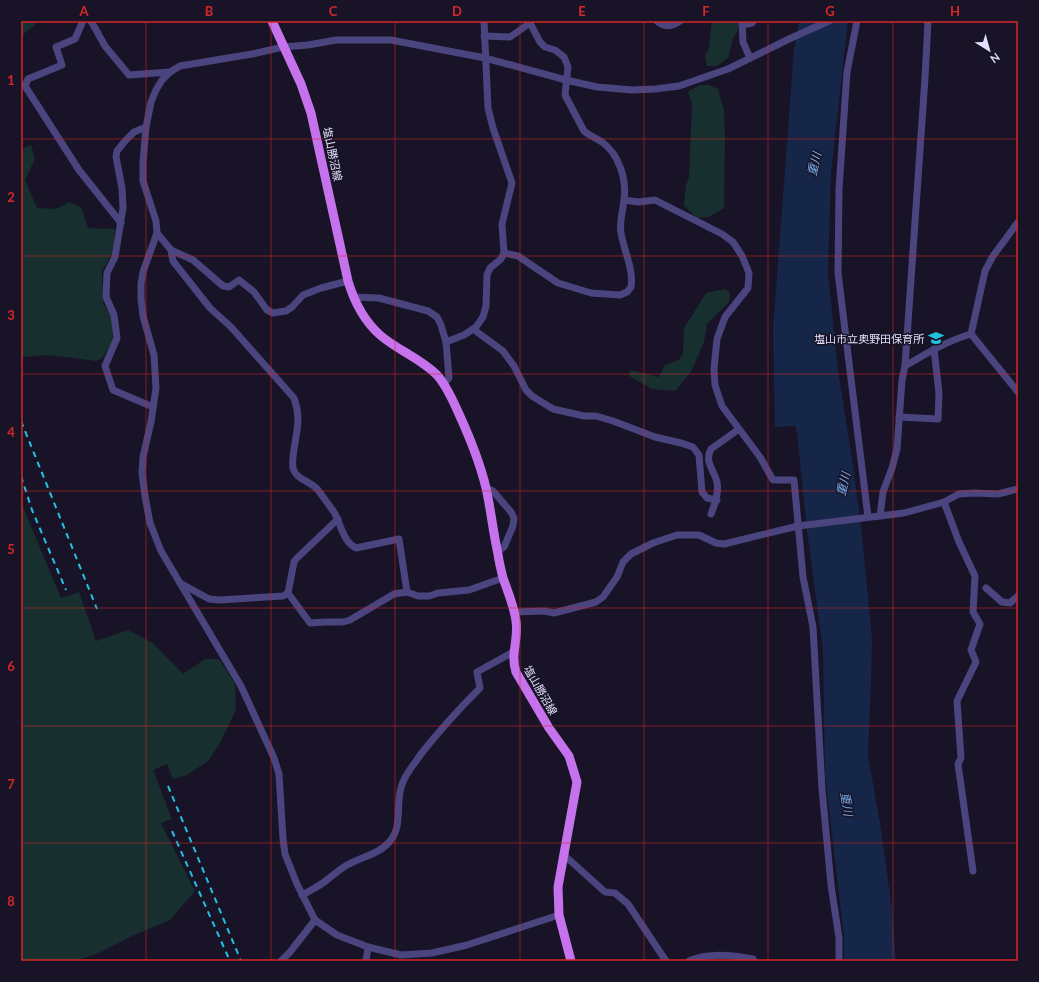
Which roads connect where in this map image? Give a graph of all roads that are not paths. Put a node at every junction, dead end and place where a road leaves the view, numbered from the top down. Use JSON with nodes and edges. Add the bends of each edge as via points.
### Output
{"nodes":[{"id":1,"x":83,"y":21,"type":"edge"},
{"id":2,"x":92,"y":21,"type":"edge"},
{"id":3,"x":272,"y":21,"type":"edge"},
{"id":4,"x":484,"y":21,"type":"edge"},
{"id":5,"x":657,"y":21,"type":"edge"},
{"id":6,"x":680,"y":21,"type":"edge"},
{"id":7,"x":753,"y":21,"type":"edge"},
{"id":8,"x":830,"y":21,"type":"edge"},
{"id":9,"x":857,"y":21,"type":"edge"},
{"id":10,"x":928,"y":21,"type":"edge"},
{"id":11,"x":530,"y":22,"type":"edge"},
{"id":12,"x":742,"y":23,"type":"edge"},
{"id":13,"x":484,"y":36,"type":"junction"},
{"id":14,"x":283,"y":47,"type":"junction"},
{"id":15,"x":485,"y":58,"type":"junction"},
{"id":16,"x":750,"y":58,"type":"junction"},
{"id":17,"x":170,"y":72,"type":"junction"},
{"id":18,"x":566,"y":80,"type":"junction"},
{"id":19,"x":146,"y":127,"type":"junction"},
{"id":20,"x":624,"y":200,"type":"junction"},
{"id":21,"x":1018,"y":222,"type":"edge"},
{"id":22,"x":121,"y":223,"type":"junction"},
{"id":23,"x":157,"y":233,"type":"junction"},
{"id":24,"x":171,"y":250,"type":"junction"},
{"id":25,"x":504,"y":253,"type":"junction"},
{"id":26,"x":348,"y":281,"type":"junction"},
{"id":27,"x":352,"y":297,"type":"junction"},
{"id":28,"x":473,"y":329,"type":"junction"},
{"id":29,"x":971,"y":334,"type":"junction"},
{"id":30,"x":446,"y":342,"type":"junction"},
{"id":31,"x":934,"y":349,"type":"junction"},
{"id":32,"x":905,"y":366,"type":"junction"},
{"id":33,"x":444,"y":384,"type":"junction"},
{"id":34,"x":1018,"y":392,"type":"edge"},
{"id":35,"x":154,"y":407,"type":"junction"},
{"id":36,"x":899,"y":417,"type":"junction"},
{"id":37,"x":739,"y":429,"type":"junction"},
{"id":38,"x":486,"y":488,"type":"junction"},
{"id":39,"x":1018,"y":489,"type":"edge"},
{"id":40,"x":717,"y":500,"type":"junction"},
{"id":41,"x":944,"y":502,"type":"junction"},
{"id":42,"x":711,"y":514,"type":"dead end"},
{"id":43,"x":880,"y":516,"type":"junction"},
{"id":44,"x":868,"y":517,"type":"junction"},
{"id":45,"x":338,"y":519,"type":"junction"},
{"id":46,"x":798,"y":526,"type":"junction"},
{"id":47,"x":497,"y":552,"type":"junction"},
{"id":48,"x":503,"y":578,"type":"junction"},
{"id":49,"x":180,"y":583,"type":"junction"},
{"id":50,"x":986,"y":588,"type":"dead end"},
{"id":51,"x":407,"y":592,"type":"junction"},
{"id":52,"x":288,"y":593,"type":"junction"},
{"id":53,"x":1018,"y":596,"type":"edge"},
{"id":54,"x":515,"y":612,"type":"junction"},
{"id":55,"x":513,"y":652,"type":"junction"},
{"id":56,"x":564,"y":855,"type":"junction"},
{"id":57,"x":973,"y":871,"type":"dead end"},
{"id":58,"x":302,"y":895,"type":"junction"},
{"id":59,"x":559,"y":915,"type":"junction"},
{"id":60,"x":315,"y":920,"type":"junction"},
{"id":61,"x":368,"y":947,"type":"junction"},
{"id":62,"x":753,"y":959,"type":"dead end"},
{"id":63,"x":281,"y":961,"type":"edge"},
{"id":64,"x":366,"y":961,"type":"edge"},
{"id":65,"x":571,"y":961,"type":"edge"},
{"id":66,"x":666,"y":961,"type":"edge"},
{"id":67,"x":689,"y":961,"type":"edge"},
{"id":68,"x":839,"y":961,"type":"edge"}],
"edges":[{"from":1,"to":22,"type":"street","via":[[75,38],[56,47],[62,65],[28,79],[25,86],[79,170]]},
{"from":2,"to":17,"type":"street","via":[[105,46],[129,75]]},
{"from":3,"to":14,"type":"main road","name":"塩山勝沼線"},
{"from":4,"to":13,"type":"street"},
{"from":5,"to":6,"type":"street","via":[[666,26],[672,26]]},
{"from":7,"to":12,"type":"street"},
{"from":8,"to":16,"type":"street"},
{"from":9,"to":44,"type":"street","via":[[848,72],[840,165],[838,273]]},
{"from":10,"to":32,"type":"street"},
{"from":11,"to":13,"type":"street","via":[[510,37]]},
{"from":11,"to":18,"type":"street","via":[[540,42],[564,57],[568,67]]},
{"from":12,"to":16,"type":"street","via":[[743,42]]},
{"from":13,"to":15,"type":"street"},
{"from":14,"to":15,"type":"street","via":[[336,40],[391,40]]},
{"from":14,"to":17,"type":"street","via":[[180,66]]},
{"from":14,"to":26,"type":"main road","name":"塩山勝沼線","via":[[311,113]]},
{"from":15,"to":18,"type":"street"},
{"from":15,"to":25,"type":"street","via":[[488,108],[512,183],[502,224]]},
{"from":16,"to":18,"type":"street","via":[[728,69],[679,86],[656,89],[596,87]]},
{"from":17,"to":19,"type":"street","via":[[156,90]]},
{"from":18,"to":20,"type":"street","via":[[565,95],[584,131],[609,148],[619,164],[625,188]]},
{"from":19,"to":22,"type":"street","via":[[134,132],[117,151],[122,188]]},
{"from":19,"to":23,"type":"street","via":[[142,162],[143,181],[156,221]]},
{"from":20,"to":25,"type":"street","via":[[620,228],[632,282],[627,292],[620,295],[591,294],[558,283],[518,256]]},
{"from":20,"to":37,"type":"street","via":[[655,200],[722,234],[733,242],[742,256],[749,273],[748,288],[726,317],[717,339],[714,369],[715,385],[722,406]]},
{"from":21,"to":29,"type":"street","via":[[985,271]]},
{"from":22,"to":35,"type":"street","via":[[115,257],[107,273],[106,297],[114,315],[117,338],[105,366],[113,390]]},
{"from":23,"to":24,"type":"street"},
{"from":23,"to":35,"type":"street","via":[[143,272],[141,291],[143,316],[154,355]]},
{"from":24,"to":26,"type":"street","via":[[193,260],[224,286],[229,287],[239,280],[254,292],[267,310],[274,313],[292,307],[303,295]]},
{"from":24,"to":45,"type":"street","via":[[173,261],[210,308],[231,327],[294,398],[299,417],[293,469],[299,477],[315,486]]},
{"from":25,"to":28,"type":"street","via":[[487,275],[486,306],[483,317]]},
{"from":26,"to":27,"type":"main road","name":"塩山勝沼線"},
{"from":27,"to":30,"type":"street","via":[[379,298],[428,311],[437,317]]},
{"from":27,"to":33,"type":"main road","name":"塩山勝沼線","via":[[371,326],[425,364]]},
{"from":28,"to":30,"type":"street"},
{"from":28,"to":40,"type":"street","via":[[503,351],[526,390],[553,409],[596,416],[692,447],[699,455],[702,492],[706,498]]},
{"from":29,"to":31,"type":"street"},
{"from":29,"to":34,"type":"street"},
{"from":30,"to":33,"type":"street","via":[[449,378]]},
{"from":31,"to":32,"type":"street"},
{"from":31,"to":36,"type":"street","via":[[939,393],[938,419]]},
{"from":32,"to":36,"type":"street"},
{"from":33,"to":38,"type":"main road","name":"塩山勝沼線","via":[[459,414]]},
{"from":35,"to":49,"type":"street","via":[[143,457],[145,496],[150,523],[158,544]]},
{"from":36,"to":43,"type":"street","via":[[897,449],[883,492]]},
{"from":37,"to":40,"type":"street","via":[[711,449],[708,454],[717,483]]},
{"from":37,"to":46,"type":"street","via":[[773,480],[794,480]]},
{"from":38,"to":47,"type":"main road","name":"塩山勝沼線"},
{"from":38,"to":47,"type":"street","via":[[493,491],[514,518],[504,547]]},
{"from":39,"to":41,"type":"street","via":[[998,494],[959,494]]},
{"from":40,"to":42,"type":"street"},
{"from":41,"to":43,"type":"street","via":[[904,513]]},
{"from":41,"to":57,"type":"street","via":[[975,576],[973,612],[980,624],[970,650],[976,662],[957,700],[962,758],[958,764]]},
{"from":43,"to":44,"type":"street"},
{"from":44,"to":46,"type":"street"},
{"from":45,"to":51,"type":"street","via":[[347,540],[356,548],[399,540]]},
{"from":45,"to":52,"type":"street","via":[[296,559]]},
{"from":46,"to":54,"type":"street","via":[[724,544],[698,535],[677,535],[630,554],[603,597],[596,602],[554,613]]},
{"from":46,"to":68,"type":"street","via":[[803,578],[813,627],[822,789],[839,938]]},
{"from":47,"to":48,"type":"main road","name":"塩山勝沼線"},
{"from":48,"to":51,"type":"street","via":[[469,590],[429,596]]},
{"from":48,"to":54,"type":"main road","name":"塩山勝沼線"},
{"from":49,"to":52,"type":"street","via":[[209,599],[219,600],[283,596]]},
{"from":49,"to":58,"type":"street","via":[[241,686],[274,758],[279,774],[286,854]]},
{"from":50,"to":53,"type":"street","via":[[1002,602],[1010,603]]},
{"from":51,"to":52,"type":"street","via":[[394,594],[350,620],[313,623],[310,623]]},
{"from":54,"to":55,"type":"main road","name":"塩山勝沼線","via":[[517,629]]},
{"from":55,"to":56,"type":"main road","name":"塩山勝沼線","via":[[516,672],[569,756],[577,782]]},
{"from":55,"to":58,"type":"street","via":[[477,672],[480,688],[457,711],[402,782],[398,822],[391,840],[379,850],[348,864],[319,886]]},
{"from":56,"to":59,"type":"main road","name":"塩山勝沼線","via":[[558,887]]},
{"from":56,"to":66,"type":"street","via":[[605,892],[615,893],[628,904]]},
{"from":58,"to":60,"type":"street"},
{"from":59,"to":61,"type":"street","via":[[467,945],[432,953],[401,955]]},
{"from":59,"to":65,"type":"main road","name":"塩山勝沼線"},
{"from":60,"to":61,"type":"street","via":[[337,935]]},
{"from":60,"to":63,"type":"street"},
{"from":61,"to":64,"type":"street"},
{"from":62,"to":67,"type":"street","via":[[718,955]]}]}
